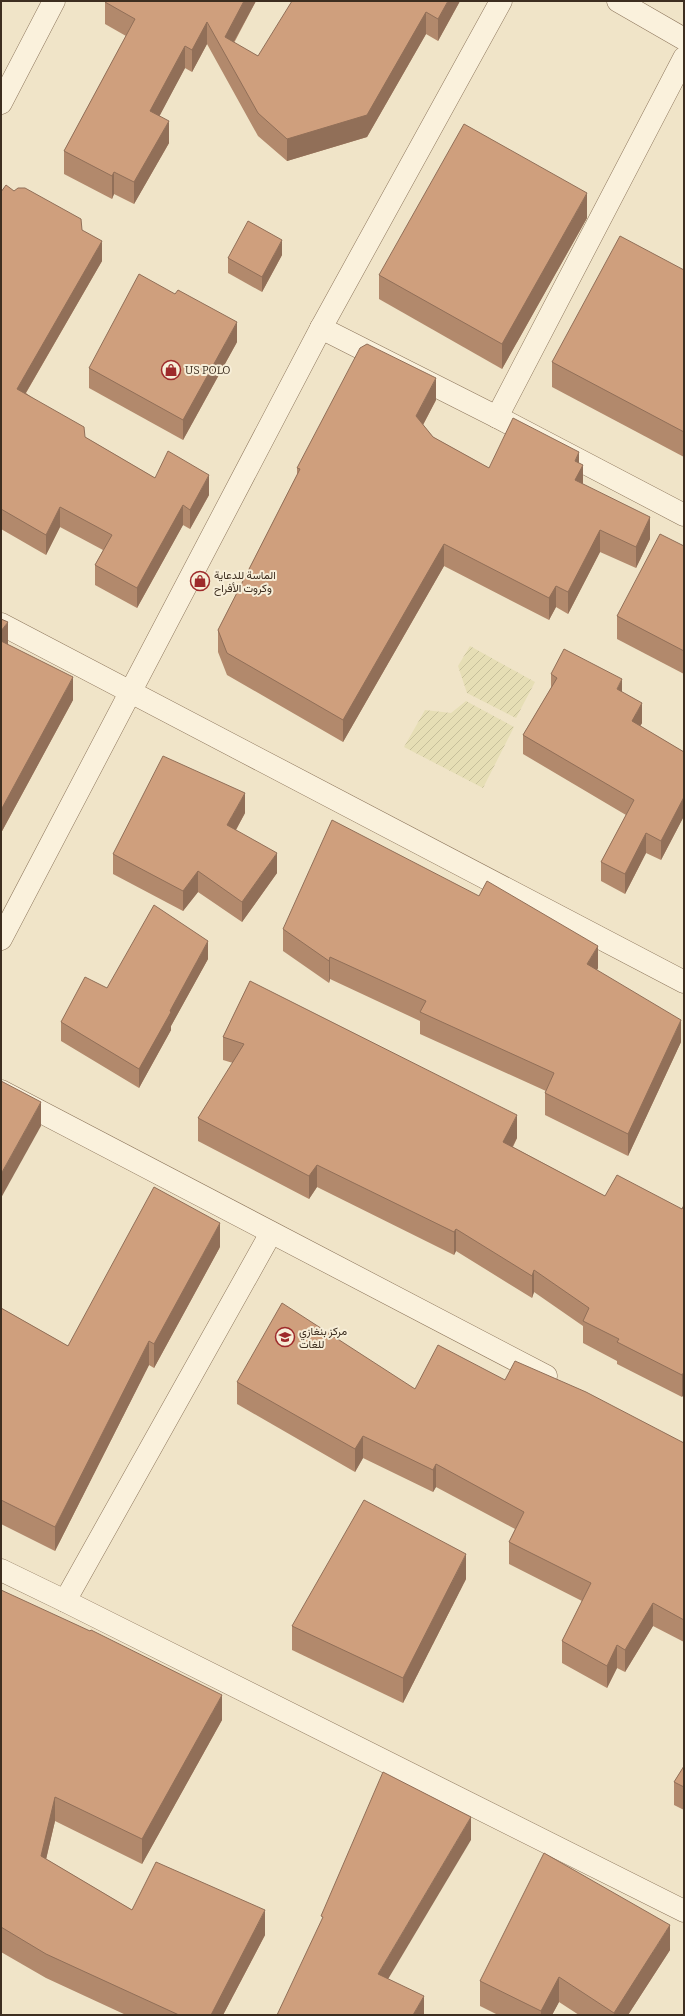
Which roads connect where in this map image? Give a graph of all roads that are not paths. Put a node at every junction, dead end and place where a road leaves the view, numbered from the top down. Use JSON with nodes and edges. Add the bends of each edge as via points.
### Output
{"nodes":[{"id":1,"x":54,"y":1,"type":"edge"},
{"id":2,"x":501,"y":1,"type":"edge"},
{"id":3,"x":618,"y":1,"type":"edge"},
{"id":4,"x":684,"y":39,"type":"edge"},
{"id":5,"x":684,"y":58,"type":"edge"},
{"id":6,"x":1,"y":103,"type":"edge"},
{"id":7,"x":321,"y":328,"type":"junction"},
{"id":8,"x":497,"y":417,"type":"junction"},
{"id":9,"x":684,"y":515,"type":"edge"},
{"id":10,"x":1,"y":624,"type":"edge"},
{"id":11,"x":131,"y":692,"type":"junction"},
{"id":12,"x":1,"y":939,"type":"edge"},
{"id":13,"x":684,"y":982,"type":"edge"},
{"id":14,"x":1,"y":1091,"type":"edge"},
{"id":15,"x":271,"y":1233,"type":"junction"},
{"id":16,"x":565,"y":1386,"type":"edge"},
{"id":17,"x":1,"y":1570,"type":"edge"},
{"id":18,"x":65,"y":1601,"type":"junction"},
{"id":19,"x":684,"y":1911,"type":"edge"}],
"edges":[{"from":1,"to":6,"type":"street"},
{"from":2,"to":7,"type":"street"},
{"from":3,"to":4,"type":"street"},
{"from":5,"to":8,"type":"street"},
{"from":7,"to":8,"type":"street"},
{"from":7,"to":11,"type":"street"},
{"from":8,"to":9,"type":"street"},
{"from":10,"to":11,"type":"street"},
{"from":11,"to":12,"type":"street"},
{"from":11,"to":13,"type":"street"},
{"from":14,"to":15,"type":"street"},
{"from":15,"to":16,"type":"street"},
{"from":15,"to":18,"type":"street"},
{"from":17,"to":18,"type":"street"},
{"from":18,"to":19,"type":"street"}]}
